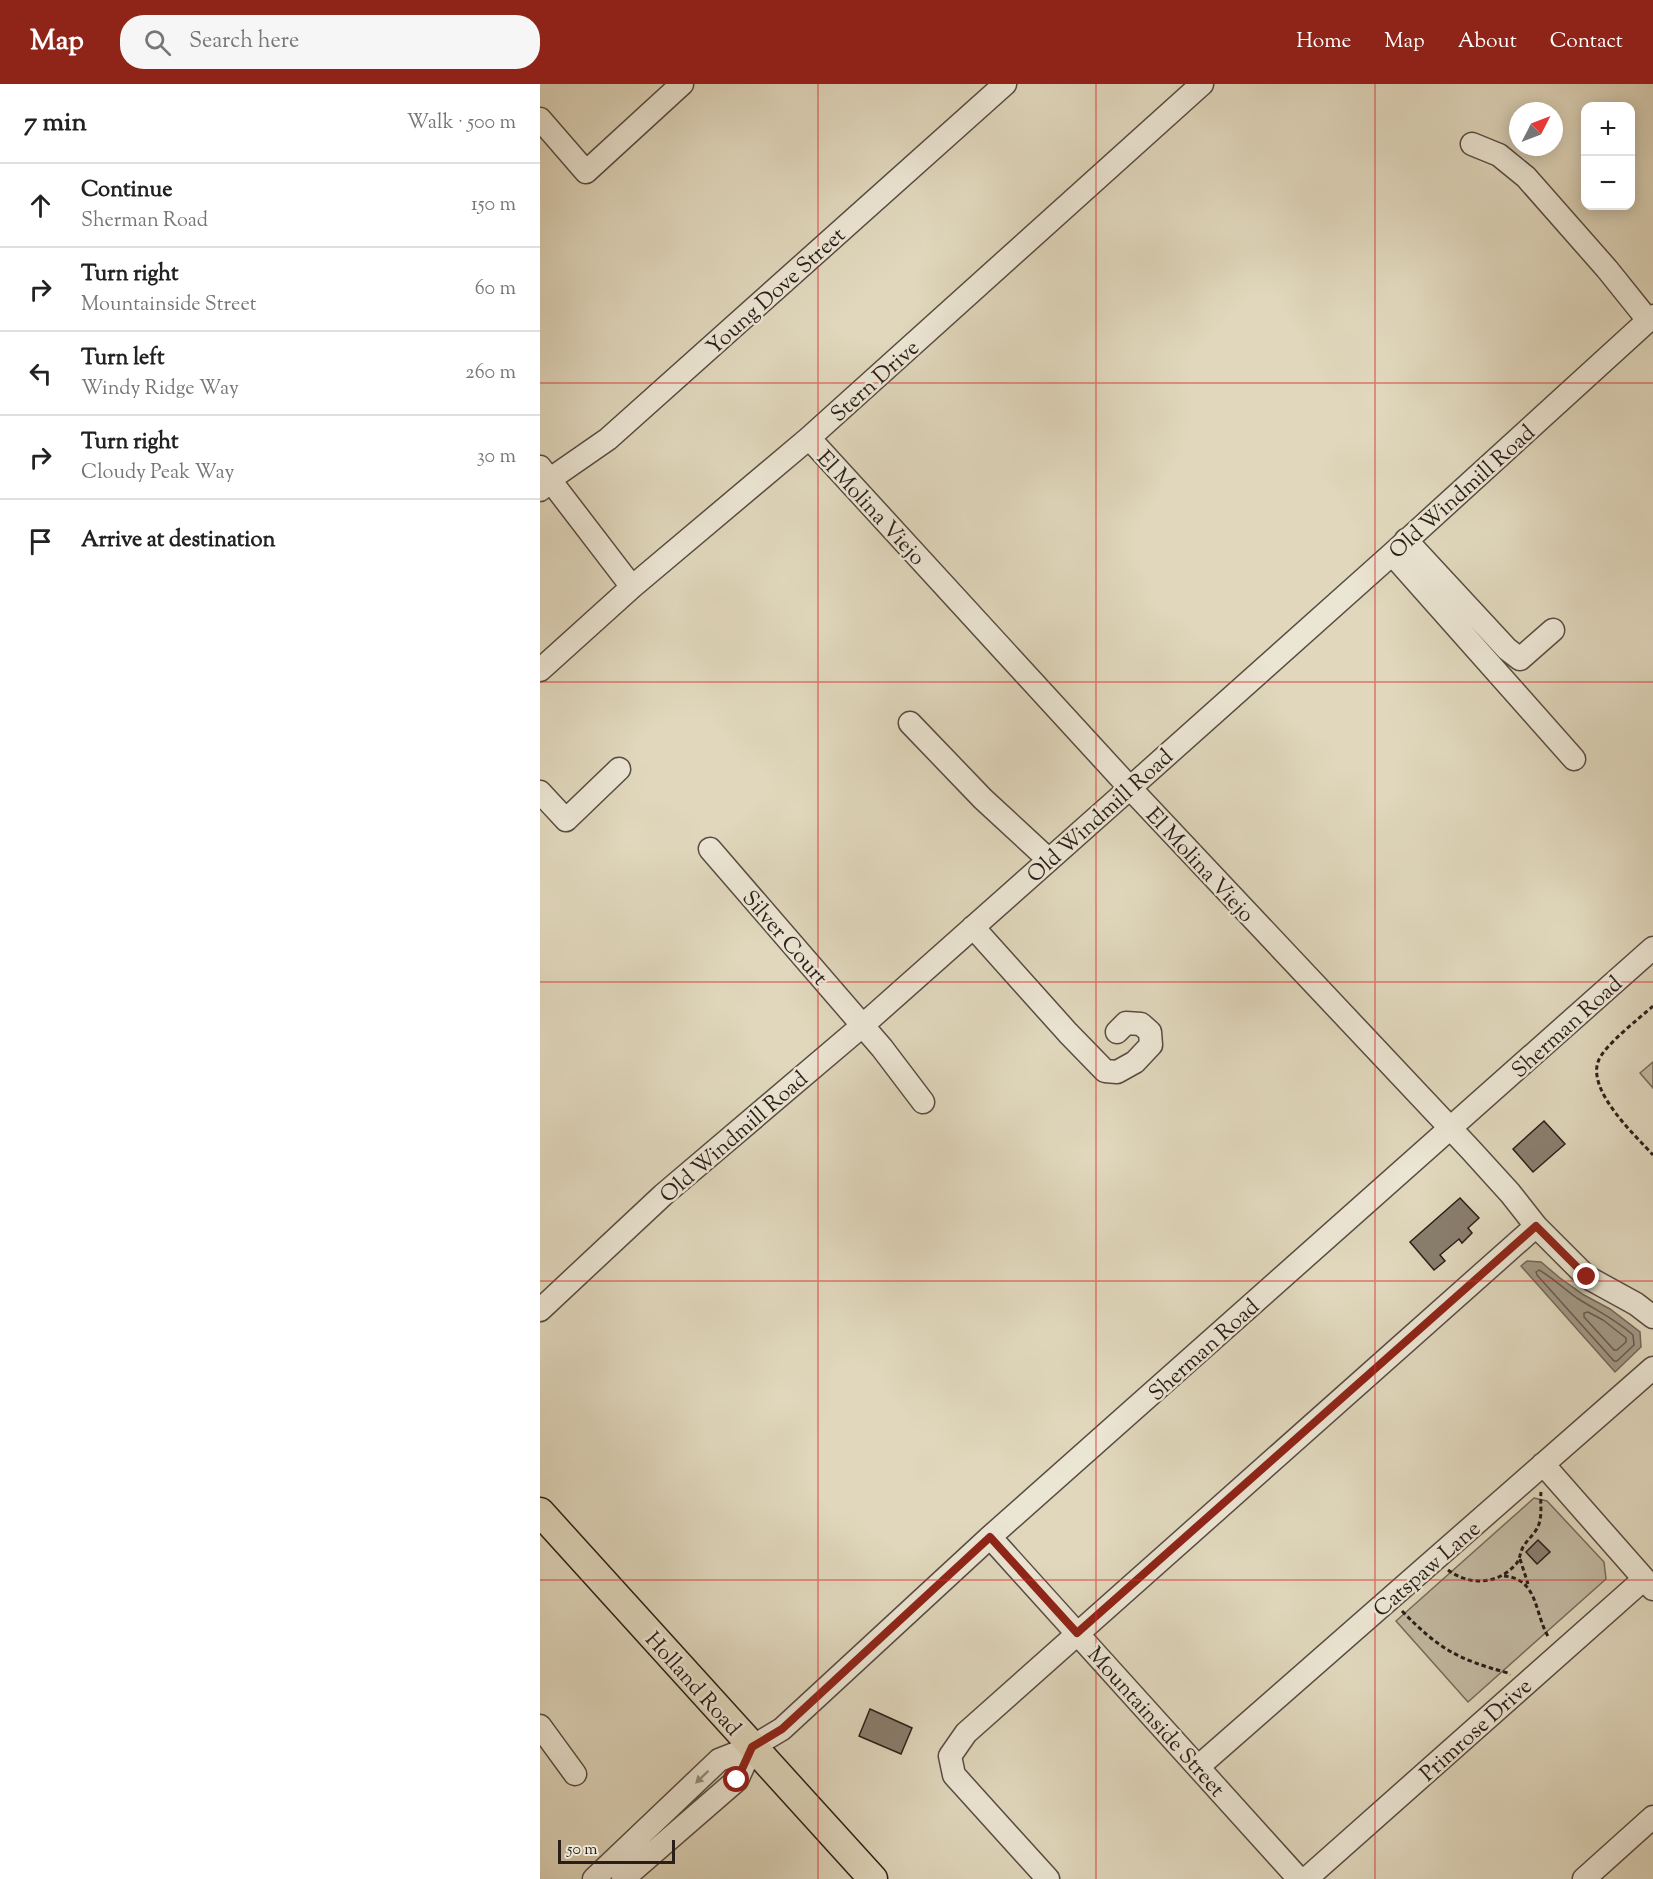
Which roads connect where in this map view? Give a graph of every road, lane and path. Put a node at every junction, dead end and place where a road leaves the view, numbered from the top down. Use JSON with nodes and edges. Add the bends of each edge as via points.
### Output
{"nodes":[{"id":1,"x":682,"y":84,"type":"edge"},
{"id":2,"x":1005,"y":84,"type":"edge"},
{"id":3,"x":1202,"y":84,"type":"edge"},
{"id":4,"x":540,"y":119,"type":"edge"},
{"id":5,"x":1472,"y":144,"type":"dead end"},
{"id":6,"x":1651,"y":318,"type":"edge"},
{"id":7,"x":809,"y":438,"type":"junction"},
{"id":8,"x":544,"y":479,"type":"edge"},
{"id":9,"x":1399,"y":547,"type":"junction"},
{"id":10,"x":632,"y":587,"type":"junction"},
{"id":11,"x":1553,"y":630,"type":"dead end"},
{"id":12,"x":540,"y":670,"type":"edge"},
{"id":13,"x":910,"y":723,"type":"dead end"},
{"id":14,"x":1574,"y":759,"type":"dead end"},
{"id":15,"x":619,"y":769,"type":"dead end"},
{"id":16,"x":1130,"y":788,"type":"junction"},
{"id":17,"x":540,"y":792,"type":"edge"},
{"id":18,"x":710,"y":849,"type":"dead end"},
{"id":19,"x":1049,"y":860,"type":"junction"},
{"id":20,"x":973,"y":927,"type":"junction"},
{"id":21,"x":1653,"y":948,"type":"edge"},
{"id":22,"x":1653,"y":1006,"type":"edge"},
{"id":23,"x":862,"y":1026,"type":"junction"},
{"id":24,"x":1117,"y":1032,"type":"dead end"},
{"id":25,"x":923,"y":1102,"type":"dead end"},
{"id":26,"x":1450,"y":1130,"type":"junction"},
{"id":27,"x":1653,"y":1155,"type":"edge"},
{"id":28,"x":1536,"y":1226,"type":"junction"},
{"id":29,"x":540,"y":1310,"type":"edge"},
{"id":30,"x":1653,"y":1317,"type":"edge"},
{"id":31,"x":1653,"y":1368,"type":"edge"},
{"id":32,"x":1543,"y":1464,"type":"junction"},
{"id":33,"x":540,"y":1512,"type":"edge"},
{"id":34,"x":990,"y":1537,"type":"junction"},
{"id":35,"x":1436,"y":1558,"type":"junction"},
{"id":36,"x":1520,"y":1558,"type":"junction"},
{"id":37,"x":1502,"y":1576,"type":"junction"},
{"id":38,"x":1649,"y":1584,"type":"edge"},
{"id":39,"x":1528,"y":1586,"type":"junction"},
{"id":40,"x":1390,"y":1599,"type":"junction"},
{"id":41,"x":1077,"y":1633,"type":"junction"},
{"id":42,"x":1561,"y":1653,"type":"junction"},
{"id":43,"x":1521,"y":1688,"type":"junction"},
{"id":44,"x":540,"y":1726,"type":"edge"},
{"id":45,"x":752,"y":1747,"type":"junction"},
{"id":46,"x":1198,"y":1767,"type":"junction"},
{"id":47,"x":575,"y":1773,"type":"dead end"},
{"id":48,"x":1653,"y":1817,"type":"edge"},
{"id":49,"x":594,"y":1879,"type":"edge"},
{"id":50,"x":622,"y":1879,"type":"edge"},
{"id":51,"x":873,"y":1879,"type":"edge"},
{"id":52,"x":1048,"y":1879,"type":"edge"},
{"id":53,"x":1299,"y":1879,"type":"edge"},
{"id":54,"x":1306,"y":1879,"type":"edge"},
{"id":55,"x":1584,"y":1879,"type":"edge"}],
"edges":[{"from":1,"to":4,"type":"street","via":[[586,172]]},
{"from":2,"to":8,"type":"street","name":"Young Dove Street","via":[[608,439]]},
{"from":3,"to":7,"type":"street","name":"Stern Drive"},
{"from":5,"to":6,"type":"street","via":[[1499,155],[1526,177]]},
{"from":6,"to":9,"type":"street","name":"Old Windmill Road"},
{"from":7,"to":10,"type":"street","name":"Stern Drive"},
{"from":7,"to":16,"type":"street","name":"El Molina Viejo"},
{"from":8,"to":10,"type":"street"},
{"from":9,"to":11,"type":"street","via":[[1520,659]]},
{"from":9,"to":14,"type":"street"},
{"from":9,"to":16,"type":"street","name":"Old Windmill Road"},
{"from":10,"to":12,"type":"street","name":"Stern Drive"},
{"from":13,"to":19,"type":"street"},
{"from":15,"to":17,"type":"street","via":[[566,820]]},
{"from":16,"to":19,"type":"street","name":"Old Windmill Road"},
{"from":16,"to":26,"type":"street","name":"El Molina Viejo"},
{"from":18,"to":23,"type":"street","name":"Silver Court"},
{"from":19,"to":20,"type":"street","name":"Old Windmill Road"},
{"from":20,"to":23,"type":"street","name":"Old Windmill Road"},
{"from":20,"to":24,"type":"street","via":[[1105,1071],[1117,1072],[1135,1062],[1151,1045],[1150,1032],[1141,1024],[1126,1023]]},
{"from":21,"to":26,"type":"street","name":"Sherman Road"},
{"from":22,"to":27,"type":"path","via":[[1610,1044],[1598,1062],[1598,1083],[1610,1107]]},
{"from":23,"to":25,"type":"street","name":"Silver Court"},
{"from":23,"to":29,"type":"street","name":"Old Windmill Road","via":[[663,1195]]},
{"from":26,"to":28,"type":"street","name":"El Molina Viejo"},
{"from":26,"to":34,"type":"street","name":"Sherman Road"},
{"from":28,"to":30,"type":"street","name":"El Molina Viejo","via":[[1587,1277]]},
{"from":28,"to":41,"type":"street"},
{"from":31,"to":32,"type":"street","name":"Catspaw Lane"},
{"from":32,"to":35,"type":"street","name":"Catspaw Lane"},
{"from":32,"to":36,"type":"path","via":[[1540,1520]]},
{"from":32,"to":38,"type":"street"},
{"from":33,"to":45,"type":"main road","name":"Holland Road"},
{"from":34,"to":41,"type":"street","name":"Mountainside Street"},
{"from":34,"to":45,"type":"street","name":"Sherman Road","via":[[782,1729]]},
{"from":35,"to":37,"type":"path","via":[[1450,1572],[1470,1581]]},
{"from":35,"to":40,"type":"street","name":"Catspaw Lane"},
{"from":36,"to":37,"type":"path"},
{"from":36,"to":39,"type":"path"},
{"from":37,"to":39,"type":"path","via":[[1514,1577]]},
{"from":38,"to":42,"type":"street","name":"Primrose Drive"},
{"from":39,"to":42,"type":"path","via":[[1547,1635]]},
{"from":40,"to":43,"type":"path","via":[[1437,1644],[1475,1664],[1508,1673]]},
{"from":40,"to":46,"type":"street","name":"Catspaw Lane"},
{"from":41,"to":46,"type":"street","name":"Mountainside Street"},
{"from":41,"to":52,"type":"street","via":[[966,1733],[950,1756],[954,1774]]},
{"from":42,"to":43,"type":"street","name":"Primrose Drive"},
{"from":43,"to":54,"type":"street","name":"Primrose Drive"},
{"from":44,"to":47,"type":"street"},
{"from":45,"to":49,"type":"street","name":"Sherman Road","one_way":true,"via":[[719,1760]]},
{"from":45,"to":50,"type":"street","via":[[737,1780]]},
{"from":45,"to":51,"type":"main road","name":"Holland Road"},
{"from":46,"to":53,"type":"street","name":"Mountainside Street"},
{"from":48,"to":55,"type":"street"}]}
